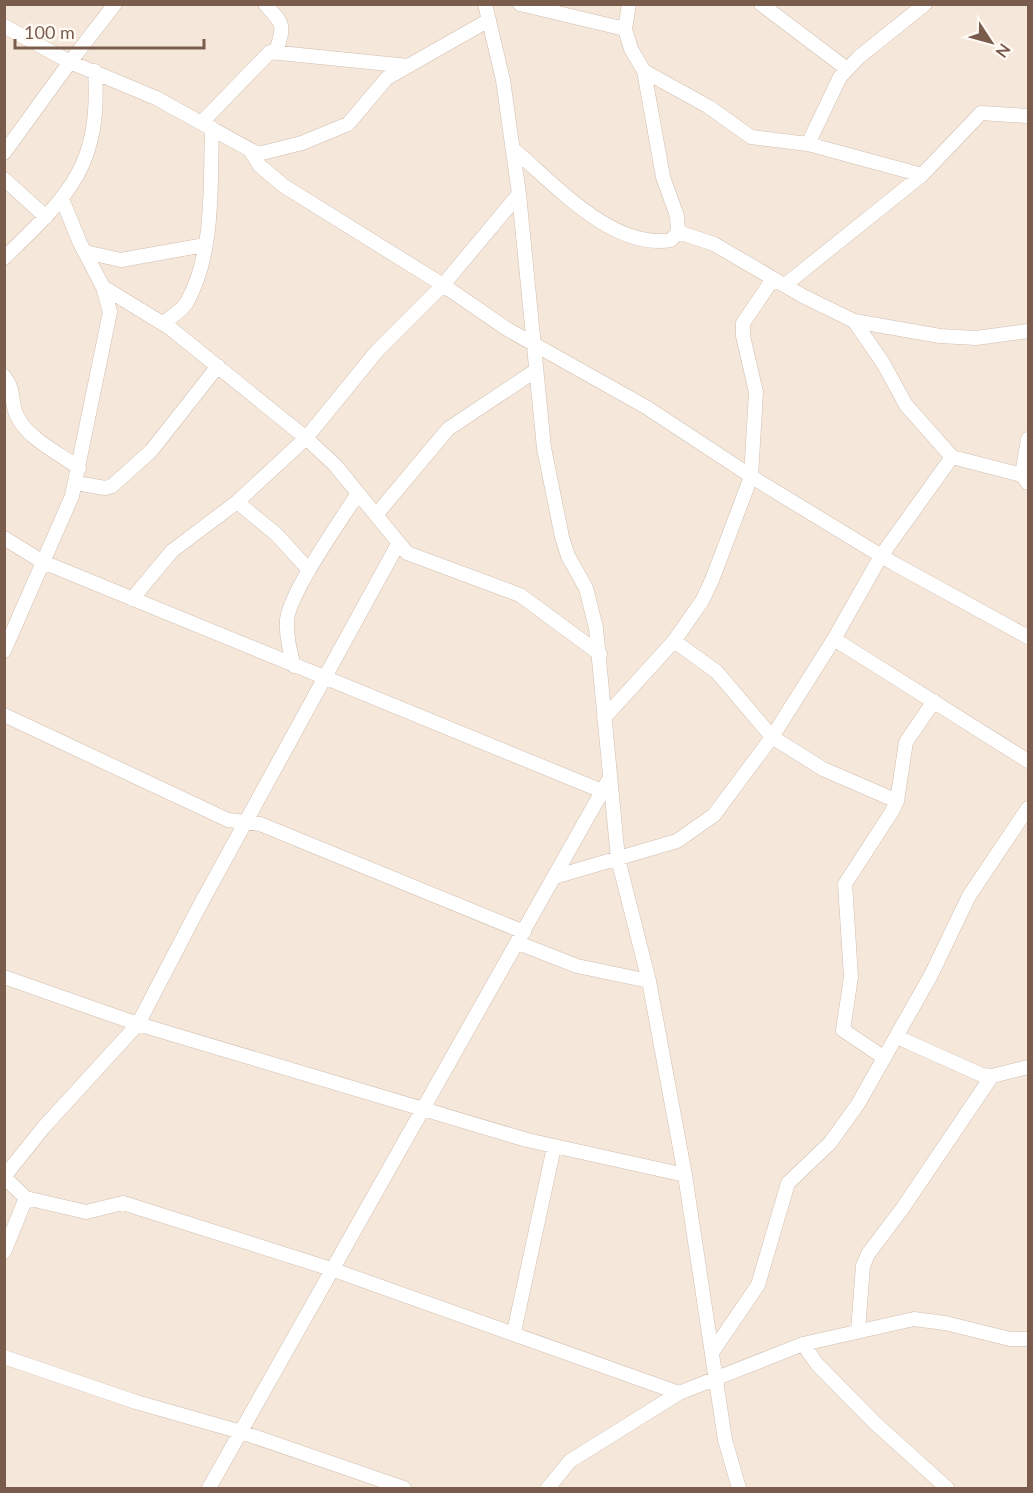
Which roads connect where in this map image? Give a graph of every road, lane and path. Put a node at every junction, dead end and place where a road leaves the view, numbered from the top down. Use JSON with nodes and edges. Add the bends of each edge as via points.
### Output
{"nodes":[{"id":1,"x":115,"y":4,"type":"edge"},
{"id":2,"x":265,"y":4,"type":"edge"},
{"id":3,"x":485,"y":4,"type":"edge"},
{"id":4,"x":520,"y":4,"type":"edge"},
{"id":5,"x":629,"y":4,"type":"edge"},
{"id":6,"x":760,"y":4,"type":"edge"},
{"id":7,"x":925,"y":4,"type":"edge"},
{"id":8,"x":489,"y":20,"type":"junction"},
{"id":9,"x":4,"y":26,"type":"edge"},
{"id":10,"x":625,"y":29,"type":"junction"},
{"id":11,"x":276,"y":51,"type":"junction"},
{"id":12,"x":70,"y":62,"type":"junction"},
{"id":13,"x":408,"y":66,"type":"junction"},
{"id":14,"x":847,"y":69,"type":"junction"},
{"id":15,"x":95,"y":71,"type":"junction"},
{"id":16,"x":644,"y":71,"type":"junction"},
{"id":17,"x":1029,"y":116,"type":"edge"},
{"id":18,"x":207,"y":125,"type":"junction"},
{"id":19,"x":808,"y":144,"type":"junction"},
{"id":20,"x":513,"y":149,"type":"junction"},
{"id":21,"x":250,"y":150,"type":"junction"},
{"id":22,"x":4,"y":153,"type":"edge"},
{"id":23,"x":922,"y":175,"type":"junction"},
{"id":24,"x":4,"y":179,"type":"edge"},
{"id":25,"x":519,"y":194,"type":"junction"},
{"id":26,"x":62,"y":199,"type":"junction"},
{"id":27,"x":46,"y":217,"type":"junction"},
{"id":28,"x":678,"y":232,"type":"junction"},
{"id":29,"x":205,"y":245,"type":"junction"},
{"id":30,"x":85,"y":252,"type":"junction"},
{"id":31,"x":4,"y":258,"type":"edge"},
{"id":32,"x":779,"y":282,"type":"junction"},
{"id":33,"x":443,"y":285,"type":"junction"},
{"id":34,"x":103,"y":287,"type":"junction"},
{"id":35,"x":855,"y":321,"type":"junction"},
{"id":36,"x":163,"y":323,"type":"junction"},
{"id":37,"x":1029,"y":331,"type":"edge"},
{"id":38,"x":534,"y":346,"type":"junction"},
{"id":39,"x":218,"y":366,"type":"junction"},
{"id":40,"x":535,"y":372,"type":"junction"},
{"id":41,"x":4,"y":376,"type":"edge"},
{"id":42,"x":306,"y":438,"type":"junction"},
{"id":43,"x":1029,"y":439,"type":"edge"},
{"id":44,"x":952,"y":457,"type":"junction"},
{"id":45,"x":79,"y":468,"type":"junction"},
{"id":46,"x":751,"y":477,"type":"junction"},
{"id":47,"x":1025,"y":479,"type":"edge"},
{"id":48,"x":76,"y":483,"type":"junction"},
{"id":49,"x":358,"y":493,"type":"junction"},
{"id":50,"x":237,"y":502,"type":"junction"},
{"id":51,"x":376,"y":515,"type":"junction"},
{"id":52,"x":4,"y":538,"type":"edge"},
{"id":53,"x":399,"y":544,"type":"junction"},
{"id":54,"x":881,"y":556,"type":"junction"},
{"id":55,"x":43,"y":562,"type":"junction"},
{"id":56,"x":309,"y":570,"type":"junction"},
{"id":57,"x":132,"y":599,"type":"junction"},
{"id":58,"x":1029,"y":637,"type":"edge"},
{"id":59,"x":834,"y":639,"type":"junction"},
{"id":60,"x":674,"y":641,"type":"junction"},
{"id":61,"x":4,"y":651,"type":"edge"},
{"id":62,"x":600,"y":654,"type":"junction"},
{"id":63,"x":294,"y":666,"type":"junction"},
{"id":64,"x":324,"y":679,"type":"junction"},
{"id":65,"x":934,"y":701,"type":"junction"},
{"id":66,"x":4,"y":715,"type":"edge"},
{"id":67,"x":604,"y":718,"type":"junction"},
{"id":68,"x":771,"y":737,"type":"junction"},
{"id":69,"x":1029,"y":761,"type":"edge"},
{"id":70,"x":605,"y":786,"type":"junction"},
{"id":71,"x":897,"y":801,"type":"junction"},
{"id":72,"x":1029,"y":808,"type":"edge"},
{"id":73,"x":244,"y":823,"type":"junction"},
{"id":74,"x":618,"y":859,"type":"junction"},
{"id":75,"x":554,"y":877,"type":"junction"},
{"id":76,"x":521,"y":937,"type":"junction"},
{"id":77,"x":4,"y":977,"type":"edge"},
{"id":78,"x":649,"y":981,"type":"junction"},
{"id":79,"x":138,"y":1024,"type":"junction"},
{"id":80,"x":897,"y":1037,"type":"junction"},
{"id":81,"x":883,"y":1057,"type":"junction"},
{"id":82,"x":1029,"y":1067,"type":"edge"},
{"id":83,"x":992,"y":1076,"type":"junction"},
{"id":84,"x":423,"y":1108,"type":"junction"},
{"id":85,"x":554,"y":1147,"type":"junction"},
{"id":86,"x":685,"y":1175,"type":"junction"},
{"id":87,"x":4,"y":1177,"type":"edge"},
{"id":88,"x":26,"y":1198,"type":"junction"},
{"id":89,"x":4,"y":1252,"type":"edge"},
{"id":90,"x":331,"y":1269,"type":"junction"},
{"id":91,"x":858,"y":1330,"type":"junction"},
{"id":92,"x":514,"y":1332,"type":"junction"},
{"id":93,"x":1029,"y":1339,"type":"edge"},
{"id":94,"x":803,"y":1344,"type":"junction"},
{"id":95,"x":713,"y":1351,"type":"junction"},
{"id":96,"x":4,"y":1357,"type":"edge"},
{"id":97,"x":718,"y":1378,"type":"junction"},
{"id":98,"x":679,"y":1393,"type":"junction"},
{"id":99,"x":241,"y":1432,"type":"junction"},
{"id":100,"x":209,"y":1488,"type":"edge"},
{"id":101,"x":404,"y":1488,"type":"edge"},
{"id":102,"x":548,"y":1488,"type":"edge"},
{"id":103,"x":739,"y":1488,"type":"edge"},
{"id":104,"x":947,"y":1488,"type":"edge"}],
"edges":[{"from":1,"to":12,"type":"street"},
{"from":2,"to":11,"type":"street","via":[[284,30]]},
{"from":3,"to":8,"type":"street"},
{"from":4,"to":10,"type":"street"},
{"from":5,"to":10,"type":"street"},
{"from":6,"to":14,"type":"street"},
{"from":7,"to":14,"type":"street"},
{"from":8,"to":13,"type":"street"},
{"from":8,"to":20,"type":"street"},
{"from":9,"to":12,"type":"street"},
{"from":10,"to":16,"type":"street"},
{"from":11,"to":13,"type":"street"},
{"from":11,"to":18,"type":"street","via":[[270,52]]},
{"from":12,"to":15,"type":"street"},
{"from":12,"to":22,"type":"street"},
{"from":13,"to":21,"type":"street","via":[[380,84],[358,115],[338,129],[279,150],[258,154]]},
{"from":14,"to":19,"type":"street","via":[[834,87]]},
{"from":15,"to":18,"type":"street"},
{"from":15,"to":26,"type":"street","via":[[96,116],[91,144]]},
{"from":16,"to":19,"type":"street","via":[[710,107],[751,137]]},
{"from":16,"to":28,"type":"street","via":[[663,177],[677,216]]},
{"from":17,"to":23,"type":"street","via":[[981,113]]},
{"from":18,"to":21,"type":"street"},
{"from":18,"to":29,"type":"street"},
{"from":19,"to":23,"type":"street"},
{"from":20,"to":25,"type":"street"},
{"from":20,"to":28,"type":"street","via":[[602,224],[658,243],[671,240]]},
{"from":21,"to":33,"type":"street","via":[[260,166],[284,186]]},
{"from":23,"to":32,"type":"street"},
{"from":24,"to":27,"type":"street"},
{"from":25,"to":33,"type":"street"},
{"from":25,"to":38,"type":"street"},
{"from":26,"to":27,"type":"street"},
{"from":26,"to":30,"type":"street"},
{"from":27,"to":31,"type":"street"},
{"from":28,"to":32,"type":"street","via":[[714,244]]},
{"from":29,"to":30,"type":"street","via":[[121,260]]},
{"from":29,"to":36,"type":"street","via":[[187,302]]},
{"from":30,"to":34,"type":"street"},
{"from":32,"to":35,"type":"street"},
{"from":32,"to":46,"type":"street","via":[[742,323],[756,393]]},
{"from":33,"to":38,"type":"street"},
{"from":33,"to":42,"type":"street","via":[[377,351]]},
{"from":34,"to":36,"type":"street"},
{"from":34,"to":45,"type":"street","via":[[110,312]]},
{"from":35,"to":37,"type":"street","via":[[940,336],[976,338]]},
{"from":35,"to":44,"type":"street","via":[[906,405]]},
{"from":36,"to":39,"type":"street"},
{"from":38,"to":40,"type":"street"},
{"from":38,"to":46,"type":"street","via":[[646,407]]},
{"from":39,"to":42,"type":"street"},
{"from":39,"to":48,"type":"street","via":[[152,451],[112,486]]},
{"from":40,"to":51,"type":"street","via":[[448,429]]},
{"from":40,"to":62,"type":"street","via":[[544,448],[562,537],[586,588]]},
{"from":41,"to":45,"type":"street","via":[[12,385],[16,415],[24,426]]},
{"from":42,"to":49,"type":"street"},
{"from":42,"to":50,"type":"street"},
{"from":43,"to":47,"type":"street"},
{"from":44,"to":47,"type":"street"},
{"from":44,"to":54,"type":"street"},
{"from":45,"to":48,"type":"street"},
{"from":46,"to":54,"type":"street"},
{"from":46,"to":60,"type":"street","via":[[712,580]]},
{"from":48,"to":55,"type":"street"},
{"from":49,"to":51,"type":"street"},
{"from":49,"to":56,"type":"street"},
{"from":50,"to":56,"type":"street","via":[[276,534]]},
{"from":50,"to":57,"type":"street","via":[[172,551]]},
{"from":51,"to":53,"type":"street"},
{"from":52,"to":55,"type":"street"},
{"from":53,"to":62,"type":"street","via":[[414,556],[520,596]]},
{"from":53,"to":64,"type":"street"},
{"from":54,"to":58,"type":"street"},
{"from":54,"to":59,"type":"street"},
{"from":55,"to":57,"type":"street"},
{"from":55,"to":61,"type":"street"},
{"from":56,"to":63,"type":"street","via":[[287,621]]},
{"from":57,"to":63,"type":"street"},
{"from":59,"to":65,"type":"street"},
{"from":59,"to":68,"type":"street"},
{"from":60,"to":67,"type":"street"},
{"from":60,"to":68,"type":"street","via":[[717,672]]},
{"from":62,"to":67,"type":"street"},
{"from":63,"to":64,"type":"street"},
{"from":64,"to":70,"type":"street"},
{"from":64,"to":73,"type":"street"},
{"from":65,"to":69,"type":"street"},
{"from":65,"to":71,"type":"street","via":[[906,742]]},
{"from":66,"to":73,"type":"street","via":[[228,820]]},
{"from":67,"to":70,"type":"street"},
{"from":68,"to":71,"type":"street","via":[[823,770]]},
{"from":68,"to":74,"type":"street","via":[[714,815],[677,841]]},
{"from":70,"to":74,"type":"street"},
{"from":70,"to":75,"type":"street"},
{"from":71,"to":81,"type":"street","via":[[845,884],[850,977],[843,1030]]},
{"from":72,"to":80,"type":"street","via":[[969,896]]},
{"from":73,"to":76,"type":"street","via":[[260,824]]},
{"from":73,"to":79,"type":"street"},
{"from":74,"to":75,"type":"street"},
{"from":74,"to":78,"type":"street"},
{"from":75,"to":76,"type":"street"},
{"from":76,"to":78,"type":"street","via":[[577,966]]},
{"from":76,"to":84,"type":"street"},
{"from":77,"to":79,"type":"street"},
{"from":78,"to":86,"type":"street"},
{"from":79,"to":84,"type":"street"},
{"from":79,"to":87,"type":"street"},
{"from":80,"to":81,"type":"street"},
{"from":80,"to":83,"type":"street","via":[[974,1074]]},
{"from":81,"to":95,"type":"street","via":[[842,1128],[788,1183],[758,1285]]},
{"from":82,"to":83,"type":"street"},
{"from":83,"to":91,"type":"street","via":[[868,1254],[863,1266]]},
{"from":84,"to":85,"type":"street"},
{"from":84,"to":90,"type":"street"},
{"from":85,"to":86,"type":"street"},
{"from":85,"to":92,"type":"street"},
{"from":86,"to":95,"type":"street"},
{"from":87,"to":88,"type":"street"},
{"from":88,"to":89,"type":"street"},
{"from":88,"to":90,"type":"street","via":[[86,1212],[123,1203]]},
{"from":90,"to":92,"type":"street"},
{"from":90,"to":99,"type":"street"},
{"from":91,"to":93,"type":"street","via":[[914,1319],[1010,1339]]},
{"from":91,"to":94,"type":"street"},
{"from":92,"to":98,"type":"street"},
{"from":94,"to":97,"type":"street"},
{"from":94,"to":104,"type":"street","via":[[817,1364],[889,1438]]},
{"from":95,"to":97,"type":"street"},
{"from":96,"to":99,"type":"street","via":[[136,1402]]},
{"from":97,"to":98,"type":"street"},
{"from":97,"to":103,"type":"street","via":[[725,1440]]},
{"from":98,"to":102,"type":"street","via":[[570,1461]]},
{"from":99,"to":100,"type":"street"},
{"from":99,"to":101,"type":"street"}]}
